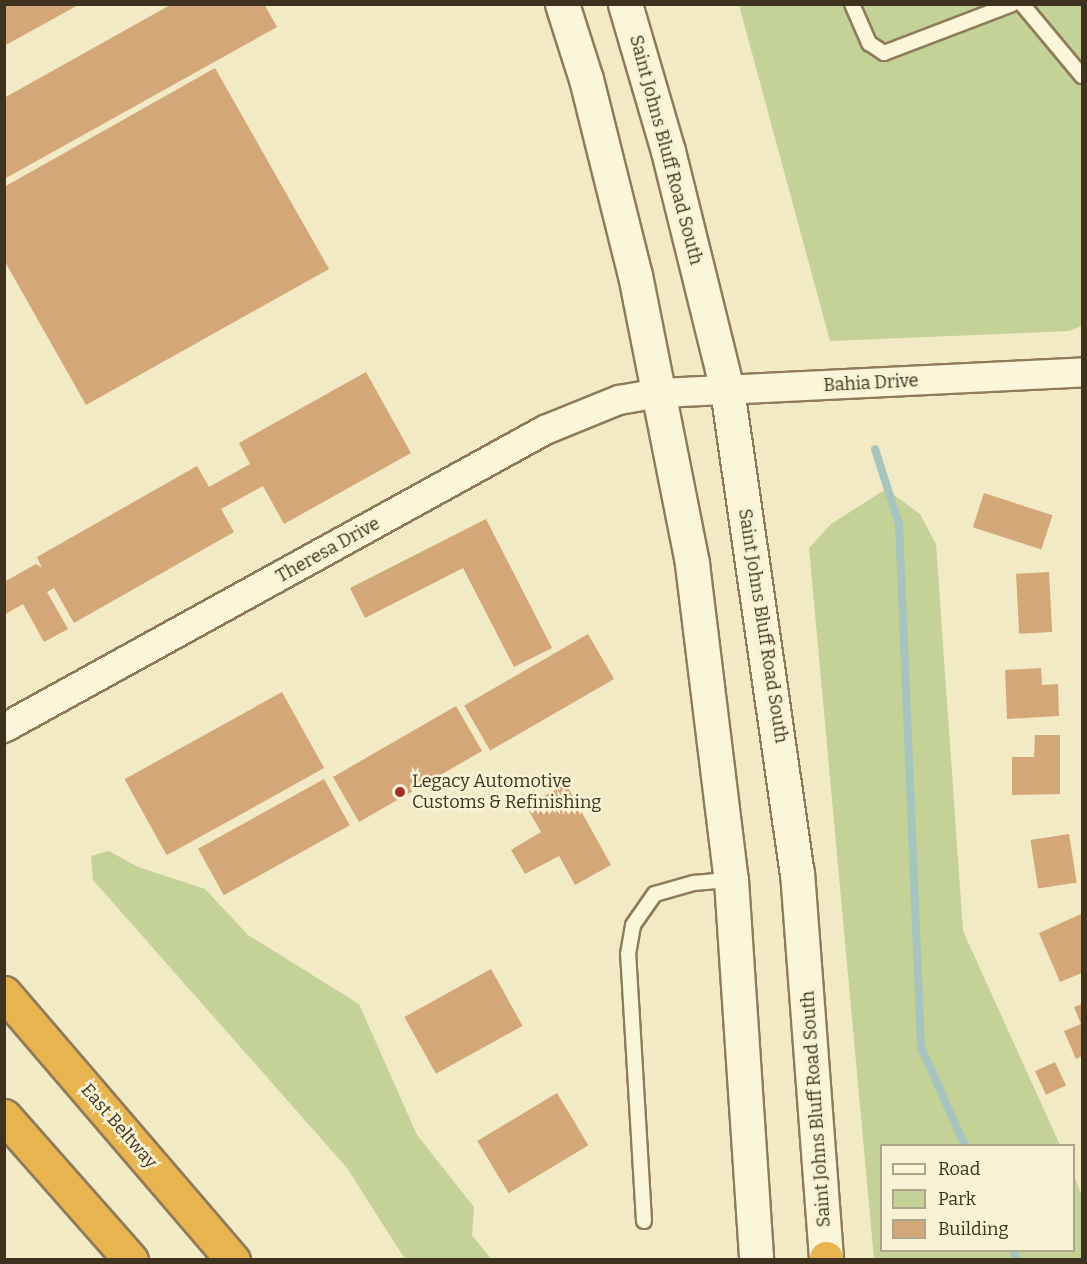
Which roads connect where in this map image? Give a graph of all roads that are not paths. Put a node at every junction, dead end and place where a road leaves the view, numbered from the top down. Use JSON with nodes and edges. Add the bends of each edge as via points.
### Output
{"nodes":[{"id":1,"x":625,"y":4,"type":"edge"},
{"id":2,"x":852,"y":4,"type":"edge"},
{"id":3,"x":1012,"y":4,"type":"edge"},
{"id":4,"x":1022,"y":4,"type":"edge"},
{"id":5,"x":569,"y":8,"type":"edge"},
{"id":6,"x":1083,"y":76,"type":"edge"},
{"id":7,"x":1082,"y":376,"type":"edge"},
{"id":8,"x":726,"y":389,"type":"junction"},
{"id":9,"x":660,"y":393,"type":"junction"},
{"id":10,"x":4,"y":728,"type":"edge"},
{"id":11,"x":731,"y":880,"type":"junction"},
{"id":12,"x":4,"y":993,"type":"edge"},
{"id":13,"x":4,"y":1116,"type":"edge"},
{"id":14,"x":644,"y":1221,"type":"dead end"},
{"id":15,"x":826,"y":1259,"type":"edge"},
{"id":16,"x":131,"y":1260,"type":"edge"},
{"id":17,"x":233,"y":1260,"type":"edge"},
{"id":18,"x":756,"y":1260,"type":"edge"}],
"edges":[{"from":1,"to":8,"type":"main road","name":"Saint Johns Bluff Road South","via":[[668,151]]},
{"from":2,"to":3,"type":"lane","via":[[869,43],[884,53]]},
{"from":4,"to":6,"type":"lane"},
{"from":5,"to":9,"type":"main road"},
{"from":7,"to":8,"type":"street","name":"Bahia Drive"},
{"from":8,"to":9,"type":"street","name":"Bahia Drive"},
{"from":8,"to":15,"type":"main road","name":"Saint Johns Bluff Road South","via":[[797,872]]},
{"from":9,"to":10,"type":"street","name":"Theresa Drive","via":[[619,400],[546,430]]},
{"from":9,"to":11,"type":"main road","via":[[701,623]]},
{"from":11,"to":14,"type":"lane","via":[[683,885],[655,894],[633,925],[628,954]]},
{"from":11,"to":18,"type":"main road"},
{"from":12,"to":17,"type":"highway","name":"East Beltway"},
{"from":13,"to":16,"type":"highway"}]}
